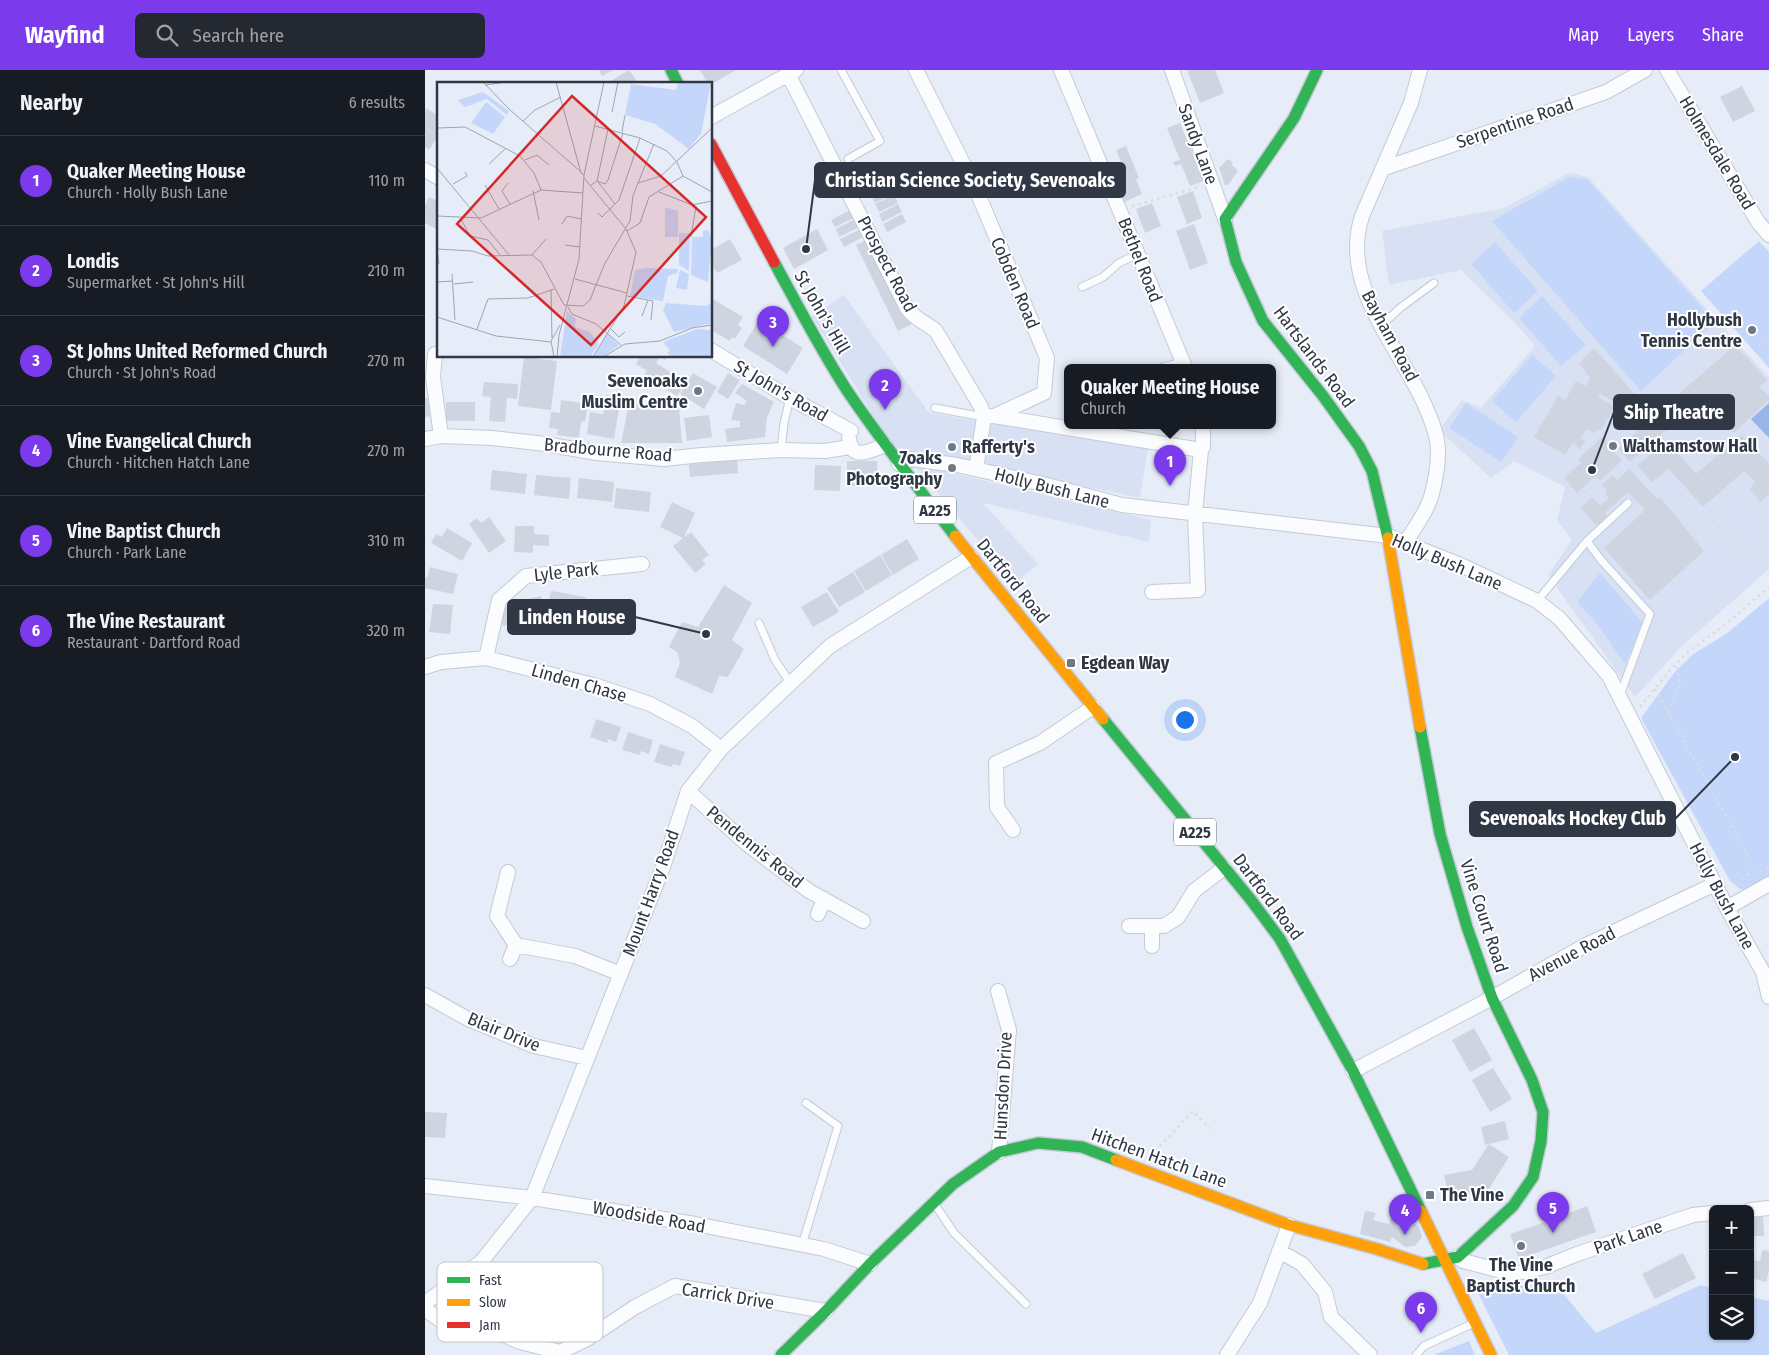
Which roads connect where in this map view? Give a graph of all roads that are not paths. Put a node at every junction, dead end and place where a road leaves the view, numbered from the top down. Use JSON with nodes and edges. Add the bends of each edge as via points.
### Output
{"nodes":[{"id":1,"x":671,"y":70,"type":"edge"},
{"id":2,"x":841,"y":70,"type":"edge"},
{"id":3,"x":916,"y":70,"type":"edge"},
{"id":4,"x":1061,"y":70,"type":"edge"},
{"id":5,"x":1172,"y":70,"type":"edge"},
{"id":6,"x":1317,"y":70,"type":"edge"},
{"id":7,"x":1420,"y":70,"type":"edge"},
{"id":8,"x":1645,"y":70,"type":"edge"},
{"id":9,"x":1667,"y":70,"type":"edge"},
{"id":10,"x":792,"y":72,"type":"edge"},
{"id":11,"x":677,"y":82,"type":"edge"},
{"id":12,"x":713,"y":116,"type":"edge"},
{"id":13,"x":713,"y":148,"type":"edge"},
{"id":14,"x":848,"y":159,"type":"dead end"},
{"id":15,"x":1382,"y":169,"type":"junction"},
{"id":16,"x":425,"y":170,"type":"edge"},
{"id":17,"x":437,"y":177,"type":"edge"},
{"id":18,"x":1225,"y":219,"type":"junction"},
{"id":19,"x":1769,"y":234,"type":"edge"},
{"id":20,"x":1137,"y":254,"type":"junction"},
{"id":21,"x":1434,"y":283,"type":"dead end"},
{"id":22,"x":1082,"y":287,"type":"dead end"},
{"id":23,"x":1382,"y":325,"type":"junction"},
{"id":24,"x":713,"y":351,"type":"edge"},
{"id":25,"x":435,"y":354,"type":"dead end"},
{"id":26,"x":1184,"y":364,"type":"edge"},
{"id":27,"x":429,"y":376,"type":"edge"},
{"id":28,"x":791,"y":398,"type":"junction"},
{"id":29,"x":935,"y":408,"type":"road end"},
{"id":30,"x":866,"y":416,"type":"junction"},
{"id":31,"x":989,"y":416,"type":"junction"},
{"id":32,"x":1064,"y":428,"type":"edge"},
{"id":33,"x":1070,"y":429,"type":"edge"},
{"id":34,"x":1203,"y":429,"type":"edge"},
{"id":35,"x":851,"y":431,"type":"junction"},
{"id":36,"x":441,"y":436,"type":"junction"},
{"id":37,"x":425,"y":439,"type":"edge"},
{"id":38,"x":885,"y":446,"type":"junction"},
{"id":39,"x":850,"y":447,"type":"junction"},
{"id":40,"x":781,"y":450,"type":"junction"},
{"id":41,"x":1201,"y":450,"type":"junction"},
{"id":42,"x":899,"y":464,"type":"junction"},
{"id":43,"x":976,"y":469,"type":"junction"},
{"id":44,"x":1628,"y":503,"type":"dead end"},
{"id":45,"x":1195,"y":514,"type":"junction"},
{"id":46,"x":1388,"y":536,"type":"junction"},
{"id":47,"x":1587,"y":541,"type":"junction"},
{"id":48,"x":1405,"y":543,"type":"junction"},
{"id":49,"x":971,"y":557,"type":"junction"},
{"id":50,"x":641,"y":564,"type":"dead end"},
{"id":51,"x":1152,"y":592,"type":"dead end"},
{"id":52,"x":1537,"y":601,"type":"junction"},
{"id":53,"x":759,"y":623,"type":"dead end"},
{"id":54,"x":486,"y":658,"type":"junction"},
{"id":55,"x":425,"y":667,"type":"edge"},
{"id":56,"x":791,"y":684,"type":"junction"},
{"id":57,"x":1619,"y":697,"type":"junction"},
{"id":58,"x":1093,"y":707,"type":"junction"},
{"id":59,"x":721,"y":749,"type":"junction"},
{"id":60,"x":688,"y":791,"type":"junction"},
{"id":61,"x":1013,"y":830,"type":"dead end"},
{"id":62,"x":1224,"y":868,"type":"junction"},
{"id":63,"x":508,"y":872,"type":"dead end"},
{"id":64,"x":1715,"y":884,"type":"junction"},
{"id":65,"x":1769,"y":884,"type":"edge"},
{"id":66,"x":824,"y":899,"type":"junction"},
{"id":67,"x":1724,"y":902,"type":"junction"},
{"id":68,"x":818,"y":914,"type":"dead end"},
{"id":69,"x":863,"y":921,"type":"dead end"},
{"id":70,"x":1129,"y":926,"type":"dead end"},
{"id":71,"x":1152,"y":927,"type":"junction"},
{"id":72,"x":516,"y":945,"type":"junction"},
{"id":73,"x":1152,"y":946,"type":"dead end"},
{"id":74,"x":510,"y":959,"type":"dead end"},
{"id":75,"x":621,"y":974,"type":"junction"},
{"id":76,"x":998,"y":991,"type":"dead end"},
{"id":77,"x":425,"y":995,"type":"edge"},
{"id":78,"x":1769,"y":997,"type":"edge"},
{"id":79,"x":1492,"y":998,"type":"junction"},
{"id":80,"x":587,"y":1058,"type":"junction"},
{"id":81,"x":1353,"y":1072,"type":"junction"},
{"id":82,"x":806,"y":1103,"type":"dead end"},
{"id":83,"x":999,"y":1152,"type":"junction"},
{"id":84,"x":425,"y":1186,"type":"edge"},
{"id":85,"x":532,"y":1198,"type":"junction"},
{"id":86,"x":934,"y":1203,"type":"junction"},
{"id":87,"x":1769,"y":1208,"type":"edge"},
{"id":88,"x":1754,"y":1210,"type":"edge"},
{"id":89,"x":1709,"y":1213,"type":"edge"},
{"id":90,"x":1289,"y":1225,"type":"junction"},
{"id":91,"x":802,"y":1244,"type":"junction"},
{"id":92,"x":1279,"y":1251,"type":"junction"},
{"id":93,"x":1452,"y":1259,"type":"junction"},
{"id":94,"x":481,"y":1262,"type":"edge"},
{"id":95,"x":870,"y":1264,"type":"junction"},
{"id":96,"x":437,"y":1294,"type":"edge"},
{"id":97,"x":425,"y":1303,"type":"edge"},
{"id":98,"x":1025,"y":1304,"type":"dead end"},
{"id":99,"x":425,"y":1309,"type":"edge"},
{"id":100,"x":826,"y":1311,"type":"junction"},
{"id":101,"x":437,"y":1318,"type":"edge"},
{"id":102,"x":1475,"y":1322,"type":"junction"},
{"id":103,"x":603,"y":1328,"type":"edge"},
{"id":104,"x":520,"y":1342,"type":"edge"},
{"id":105,"x":581,"y":1342,"type":"edge"},
{"id":106,"x":781,"y":1355,"type":"edge"},
{"id":107,"x":1227,"y":1355,"type":"edge"},
{"id":108,"x":1370,"y":1355,"type":"edge"},
{"id":109,"x":1416,"y":1355,"type":"edge"},
{"id":110,"x":1491,"y":1355,"type":"edge"}],
"edges":[{"from":1,"to":11,"type":"street"},
{"from":2,"to":14,"type":"lane","via":[[880,141]]},
{"from":3,"to":31,"type":"street","name":"Cobden Road","via":[[975,187],[1047,358],[1044,393]]},
{"from":4,"to":20,"type":"street","name":"Bethel Road"},
{"from":5,"to":18,"type":"street","name":"Sandy Lane"},
{"from":6,"to":18,"type":"street","via":[[1294,118]]},
{"from":7,"to":15,"type":"street","name":"Bayham Road","via":[[1411,103]]},
{"from":8,"to":15,"type":"street","name":"Serpentine Road","via":[[1606,92]]},
{"from":9,"to":19,"type":"street","name":"Holmesdale Road","via":[[1758,222]]},
{"from":10,"to":12,"type":"street"},
{"from":10,"to":31,"type":"street","name":"Prospect Road","via":[[907,308],[913,317],[937,331]]},
{"from":13,"to":30,"type":"street","name":"St John's Hill","number":"A225","via":[[784,282],[847,390]]},
{"from":15,"to":23,"type":"street","name":"Bayham Road","via":[[1362,216],[1356,242],[1363,287]]},
{"from":16,"to":17,"type":"street"},
{"from":18,"to":46,"type":"street","name":"Hartslands Road","via":[[1236,262],[1263,321],[1359,446],[1373,471]]},
{"from":20,"to":22,"type":"lane"},
{"from":20,"to":26,"type":"street","name":"Bethel Road"},
{"from":21,"to":23,"type":"lane"},
{"from":23,"to":48,"type":"street","name":"Bayham Road","via":[[1416,386],[1429,416],[1438,452],[1431,497]]},
{"from":24,"to":28,"type":"street","name":"St John's Road"},
{"from":25,"to":27,"type":"street"},
{"from":27,"to":36,"type":"street"},
{"from":28,"to":35,"type":"street","name":"St John's Road"},
{"from":28,"to":40,"type":"lane"},
{"from":29,"to":31,"type":"lane"},
{"from":30,"to":35,"type":"street"},
{"from":30,"to":38,"type":"street","name":"St John's Hill","number":"A225"},
{"from":31,"to":32,"type":"street"},
{"from":31,"to":43,"type":"street"},
{"from":33,"to":41,"type":"street"},
{"from":34,"to":41,"type":"street"},
{"from":35,"to":39,"type":"street"},
{"from":36,"to":37,"type":"street","name":"Bradbourne Road"},
{"from":36,"to":40,"type":"street","name":"Bradbourne Road","via":[[492,438],[664,459]]},
{"from":38,"to":39,"type":"street","name":"Bradbourne Road","via":[[862,454]]},
{"from":38,"to":42,"type":"street","name":"St John's Hill","number":"A225"},
{"from":39,"to":40,"type":"street","name":"Bradbourne Road","via":[[825,451]]},
{"from":41,"to":45,"type":"street"},
{"from":42,"to":43,"type":"street","name":"Holly Bush Lane","via":[[911,459]]},
{"from":42,"to":49,"type":"street","name":"Dartford Road","number":"A225"},
{"from":43,"to":45,"type":"street","name":"Holly Bush Lane","via":[[1122,506]]},
{"from":44,"to":47,"type":"lane"},
{"from":45,"to":46,"type":"street","name":"Holly Bush Lane"},
{"from":45,"to":51,"type":"street","via":[[1198,590]]},
{"from":46,"to":48,"type":"street","name":"Holly Bush Lane"},
{"from":46,"to":79,"type":"street","name":"Vine Court Road","via":[[1440,834]]},
{"from":47,"to":52,"type":"lane"},
{"from":47,"to":57,"type":"lane","via":[[1650,614]]},
{"from":48,"to":52,"type":"street","name":"Holly Bush Lane"},
{"from":49,"to":56,"type":"street","name":"Mount Harry Road","via":[[830,646]]},
{"from":49,"to":58,"type":"street","name":"Dartford Road","number":"A225"},
{"from":50,"to":54,"type":"street","name":"Lyle Park","via":[[526,576],[499,600]]},
{"from":52,"to":57,"type":"street","name":"Holly Bush Lane","via":[[1577,638],[1609,676]]},
{"from":53,"to":56,"type":"lane","via":[[775,660]]},
{"from":54,"to":55,"type":"street","name":"Linden Chase","via":[[441,662]]},
{"from":54,"to":59,"type":"street","name":"Linden Chase","via":[[597,686],[650,704],[692,726]]},
{"from":56,"to":59,"type":"street","name":"Mount Harry Road"},
{"from":57,"to":64,"type":"street","name":"Holly Bush Lane"},
{"from":58,"to":61,"type":"street","via":[[1040,743],[996,763],[997,807]]},
{"from":58,"to":62,"type":"street","name":"Dartford Road","number":"A225"},
{"from":59,"to":60,"type":"street","name":"Mount Harry Road"},
{"from":60,"to":66,"type":"street","name":"Pendennis Road","via":[[747,844]]},
{"from":60,"to":75,"type":"street","name":"Mount Harry Road","via":[[663,867]]},
{"from":62,"to":71,"type":"street","via":[[1194,891],[1178,917],[1165,926]]},
{"from":62,"to":81,"type":"street","name":"Dartford Road","number":"A225","via":[[1280,939],[1299,969]]},
{"from":63,"to":72,"type":"street","via":[[497,916]]},
{"from":64,"to":67,"type":"street","name":"Holly Bush Lane"},
{"from":64,"to":79,"type":"street","name":"Avenue Road","via":[[1584,946]]},
{"from":65,"to":67,"type":"street"},
{"from":66,"to":68,"type":"street"},
{"from":66,"to":69,"type":"street","name":"Pendennis Road"},
{"from":67,"to":78,"type":"street","name":"Holly Bush Lane","via":[[1763,972]]},
{"from":70,"to":71,"type":"street"},
{"from":71,"to":73,"type":"street"},
{"from":72,"to":74,"type":"street"},
{"from":72,"to":75,"type":"street","via":[[575,956]]},
{"from":75,"to":80,"type":"street","name":"Mount Harry Road"},
{"from":76,"to":83,"type":"street","name":"Hunsdon Drive","via":[[1009,1030]]},
{"from":77,"to":80,"type":"street","name":"Blair Drive","via":[[468,1018],[534,1046]]},
{"from":79,"to":81,"type":"street","name":"Avenue Road"},
{"from":79,"to":93,"type":"street","name":"Vine Court Road","via":[[1532,1080],[1543,1112],[1541,1141],[1533,1177],[1513,1206]]},
{"from":80,"to":85,"type":"street","name":"Mount Harry Road"},
{"from":81,"to":93,"type":"street","name":"Dartford Road","number":"A225"},
{"from":82,"to":91,"type":"lane","via":[[838,1126]]},
{"from":83,"to":86,"type":"street","name":"Hitchen Hatch Lane","via":[[953,1184]]},
{"from":83,"to":90,"type":"street","name":"Hitchen Hatch Lane","via":[[1038,1143],[1082,1147]]},
{"from":84,"to":85,"type":"street","name":"Woodside Road"},
{"from":85,"to":91,"type":"street","name":"Woodside Road"},
{"from":85,"to":94,"type":"street","name":"Mount Harry Road"},
{"from":86,"to":95,"type":"street","name":"Hitchen Hatch Lane"},
{"from":86,"to":98,"type":"lane","via":[[954,1233]]},
{"from":87,"to":88,"type":"street"},
{"from":89,"to":93,"type":"street","name":"Park Lane","via":[[1693,1215],[1545,1267],[1513,1274]]},
{"from":90,"to":92,"type":"street"},
{"from":90,"to":93,"type":"street","name":"Hitchen Hatch Lane","via":[[1424,1264]]},
{"from":91,"to":95,"type":"street","name":"Woodside Road"},
{"from":92,"to":107,"type":"street","via":[[1260,1303]]},
{"from":92,"to":108,"type":"street","via":[[1302,1264],[1325,1292],[1331,1318]]},
{"from":93,"to":102,"type":"street","name":"Dartford Road","number":"A225"},
{"from":95,"to":100,"type":"street","name":"Hitchen Hatch Lane"},
{"from":96,"to":97,"type":"street","name":"Mount Harry Road"},
{"from":99,"to":101,"type":"street","name":"Carrick Drive"},
{"from":100,"to":103,"type":"street","name":"Carrick Drive","via":[[675,1286]]},
{"from":100,"to":106,"type":"street","name":"Hitchen Hatch Lane"},
{"from":102,"to":109,"type":"lane","via":[[1423,1346]]},
{"from":102,"to":110,"type":"street","name":"Dartford Road","number":"A225"},
{"from":104,"to":105,"type":"street","name":"Carrick Drive","via":[[560,1352]]}]}
